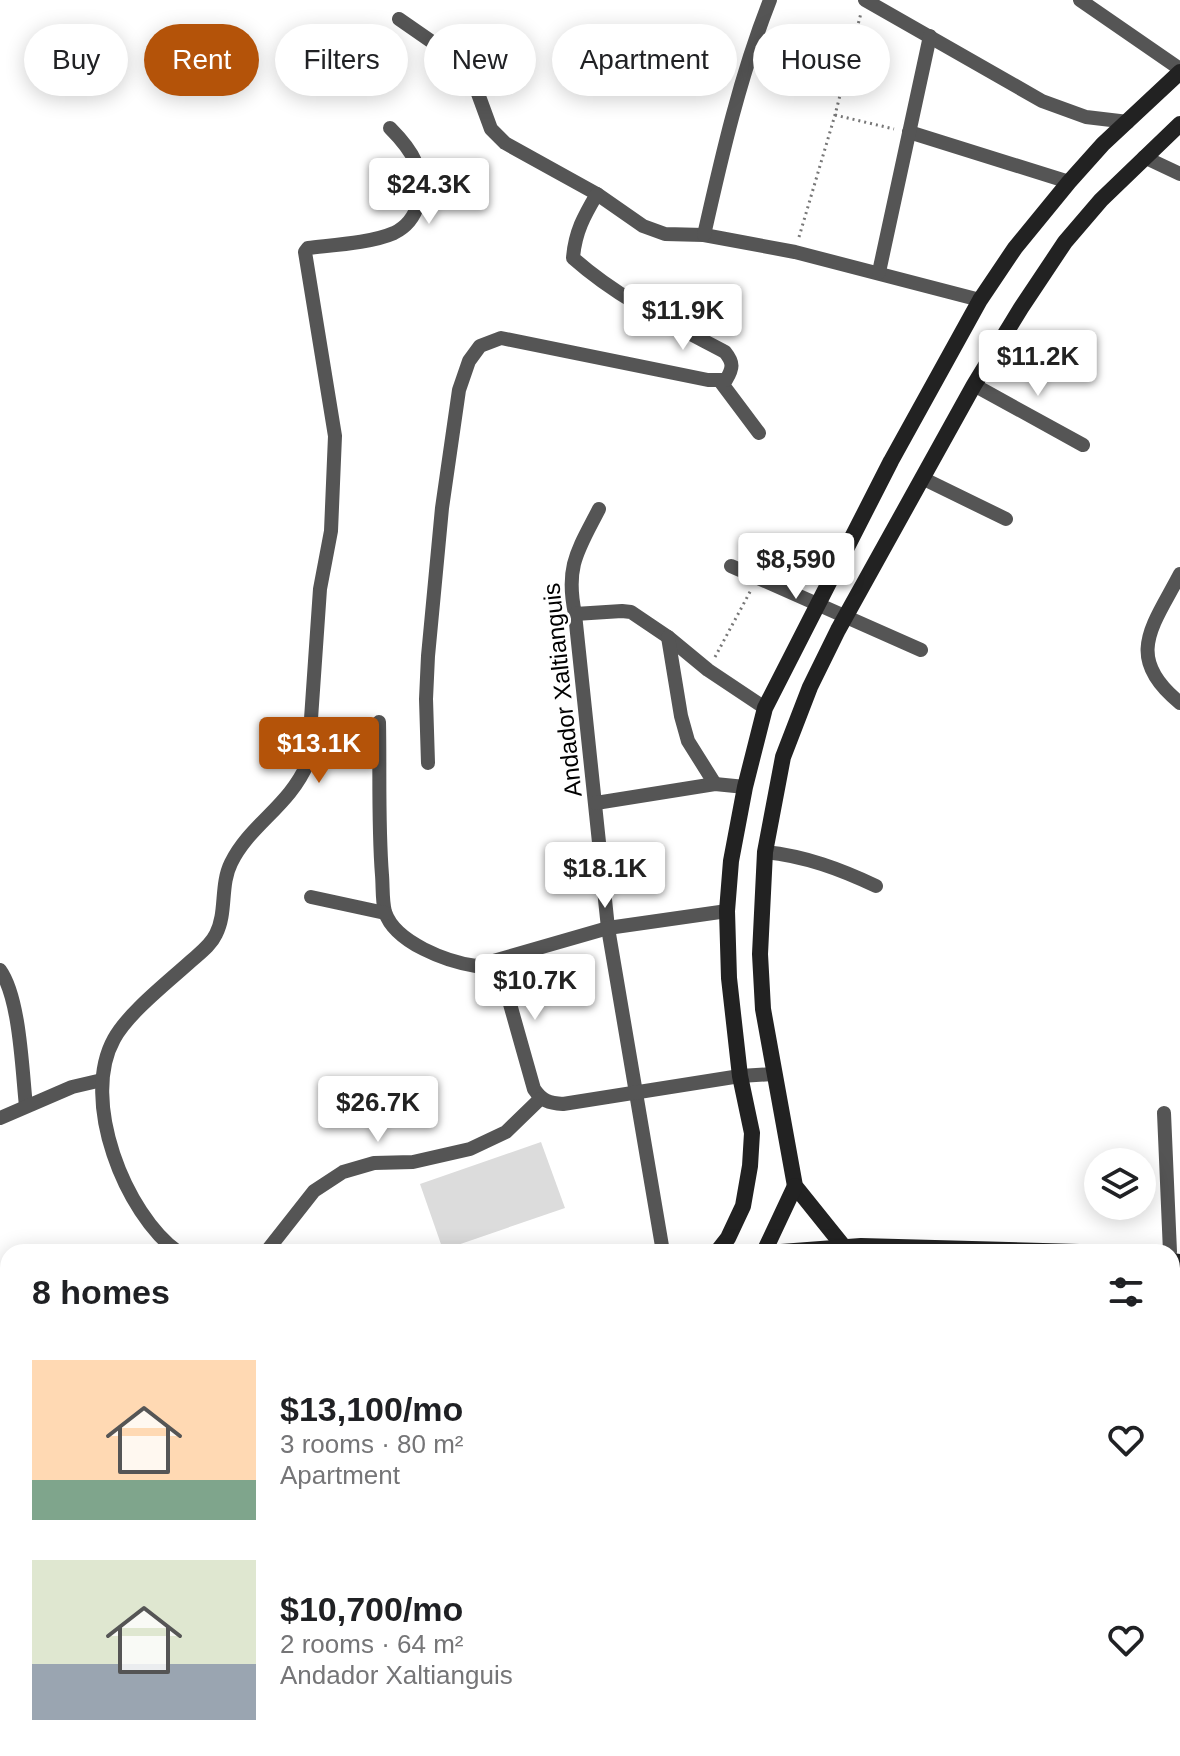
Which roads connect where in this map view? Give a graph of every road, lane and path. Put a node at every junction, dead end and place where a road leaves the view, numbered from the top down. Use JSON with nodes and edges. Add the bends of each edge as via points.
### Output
{"nodes":[{"id":1,"x":770,"y":0,"type":"edge"},
{"id":2,"x":865,"y":0,"type":"edge"},
{"id":3,"x":1080,"y":0,"type":"edge"},
{"id":4,"x":399,"y":19,"type":"dead end"},
{"id":5,"x":930,"y":36,"type":"junction"},
{"id":6,"x":1180,"y":71,"type":"edge"},
{"id":7,"x":835,"y":115,"type":"junction"},
{"id":8,"x":1128,"y":122,"type":"junction"},
{"id":9,"x":1180,"y":124,"type":"edge"},
{"id":10,"x":390,"y":128,"type":"dead end"},
{"id":11,"x":909,"y":132,"type":"junction"},
{"id":12,"x":1144,"y":157,"type":"junction"},
{"id":13,"x":1180,"y":174,"type":"edge"},
{"id":14,"x":1069,"y":182,"type":"junction"},
{"id":15,"x":597,"y":194,"type":"junction"},
{"id":16,"x":704,"y":235,"type":"junction"},
{"id":17,"x":795,"y":252,"type":"junction"},
{"id":18,"x":879,"y":272,"type":"junction"},
{"id":19,"x":980,"y":300,"type":"junction"},
{"id":20,"x":720,"y":381,"type":"junction"},
{"id":21,"x":974,"y":385,"type":"junction"},
{"id":22,"x":759,"y":433,"type":"dead end"},
{"id":23,"x":1083,"y":445,"type":"dead end"},
{"id":24,"x":922,"y":478,"type":"junction"},
{"id":25,"x":599,"y":509,"type":"dead end"},
{"id":26,"x":1006,"y":519,"type":"dead end"},
{"id":27,"x":731,"y":566,"type":"dead end"},
{"id":28,"x":1180,"y":574,"type":"edge"},
{"id":29,"x":756,"y":579,"type":"junction"},
{"id":30,"x":816,"y":605,"type":"junction"},
{"id":31,"x":575,"y":614,"type":"junction"},
{"id":32,"x":846,"y":615,"type":"junction"},
{"id":33,"x":668,"y":637,"type":"junction"},
{"id":34,"x":921,"y":650,"type":"dead end"},
{"id":35,"x":708,"y":670,"type":"junction"},
{"id":36,"x":1180,"y":703,"type":"edge"},
{"id":37,"x":765,"y":708,"type":"junction"},
{"id":38,"x":379,"y":722,"type":"dead end"},
{"id":39,"x":428,"y":763,"type":"dead end"},
{"id":40,"x":715,"y":784,"type":"junction"},
{"id":41,"x":745,"y":787,"type":"junction"},
{"id":42,"x":596,"y":803,"type":"junction"},
{"id":43,"x":765,"y":852,"type":"junction"},
{"id":44,"x":876,"y":886,"type":"dead end"},
{"id":45,"x":311,"y":897,"type":"dead end"},
{"id":46,"x":727,"y":911,"type":"junction"},
{"id":47,"x":385,"y":913,"type":"junction"},
{"id":48,"x":608,"y":928,"type":"junction"},
{"id":49,"x":495,"y":963,"type":"junction"},
{"id":50,"x":0,"y":970,"type":"edge"},
{"id":51,"x":773,"y":1074,"type":"junction"},
{"id":52,"x":740,"y":1076,"type":"junction"},
{"id":53,"x":102,"y":1080,"type":"junction"},
{"id":54,"x":635,"y":1092,"type":"junction"},
{"id":55,"x":540,"y":1099,"type":"junction"},
{"id":56,"x":26,"y":1106,"type":"junction"},
{"id":57,"x":1164,"y":1113,"type":"dead end"},
{"id":58,"x":0,"y":1118,"type":"edge"},
{"id":59,"x":795,"y":1186,"type":"junction"},
{"id":60,"x":166,"y":1244,"type":"edge"},
{"id":61,"x":272,"y":1244,"type":"edge"},
{"id":62,"x":662,"y":1244,"type":"edge"},
{"id":63,"x":723,"y":1244,"type":"edge"},
{"id":64,"x":768,"y":1244,"type":"edge"},
{"id":65,"x":839,"y":1244,"type":"edge"},
{"id":66,"x":1173,"y":1244,"type":"edge"}],
"edges":[{"from":1,"to":16,"type":"street","via":[[729,121]]},
{"from":2,"to":5,"type":"street"},
{"from":2,"to":7,"type":"path"},
{"from":3,"to":6,"type":"street"},
{"from":4,"to":15,"type":"street","via":[[461,62],[491,129],[505,143]]},
{"from":5,"to":8,"type":"street","via":[[1042,101],[1086,117]]},
{"from":5,"to":11,"type":"street"},
{"from":6,"to":8,"type":"street"},
{"from":7,"to":11,"type":"path"},
{"from":7,"to":17,"type":"path"},
{"from":8,"to":14,"type":"street"},
{"from":9,"to":12,"type":"street"},
{"from":10,"to":53,"type":"street","via":[[417,165],[419,202],[411,220],[393,233],[305,252],[335,436],[308,762],[292,791],[232,860],[216,934],[114,1038]]},
{"from":11,"to":14,"type":"street"},
{"from":11,"to":18,"type":"street"},
{"from":12,"to":13,"type":"street"},
{"from":12,"to":21,"type":"street","via":[[1065,242]]},
{"from":14,"to":19,"type":"street"},
{"from":15,"to":16,"type":"street","via":[[643,226],[665,234]]},
{"from":15,"to":20,"type":"street","via":[[581,221],[573,258],[597,280],[725,352],[732,369]]},
{"from":16,"to":17,"type":"street"},
{"from":17,"to":18,"type":"street"},
{"from":18,"to":19,"type":"street"},
{"from":19,"to":30,"type":"street"},
{"from":20,"to":22,"type":"street"},
{"from":20,"to":39,"type":"street","via":[[501,338],[480,346],[459,390],[447,466],[427,670]]},
{"from":21,"to":23,"type":"street"},
{"from":21,"to":24,"type":"street"},
{"from":24,"to":26,"type":"street"},
{"from":24,"to":32,"type":"street"},
{"from":25,"to":31,"type":"street","name":"Andador Xaltianguis","via":[[572,566]]},
{"from":27,"to":29,"type":"street"},
{"from":28,"to":36,"type":"street","via":[[1148,634],[1146,654],[1155,676]]},
{"from":29,"to":30,"type":"street"},
{"from":29,"to":35,"type":"path"},
{"from":30,"to":32,"type":"street"},
{"from":30,"to":37,"type":"street"},
{"from":31,"to":33,"type":"street","via":[[631,612]]},
{"from":31,"to":42,"type":"street","name":"Andador Xaltianguis"},
{"from":32,"to":34,"type":"street"},
{"from":32,"to":43,"type":"street","via":[[783,757]]},
{"from":33,"to":35,"type":"street"},
{"from":33,"to":40,"type":"street","via":[[688,741]]},
{"from":35,"to":37,"type":"street"},
{"from":37,"to":41,"type":"street"},
{"from":38,"to":47,"type":"street"},
{"from":40,"to":41,"type":"street"},
{"from":40,"to":42,"type":"street"},
{"from":41,"to":46,"type":"street"},
{"from":42,"to":48,"type":"street","name":"Andador Xaltianguis"},
{"from":43,"to":44,"type":"street","via":[[799,855]]},
{"from":43,"to":51,"type":"street","via":[[760,954]]},
{"from":45,"to":47,"type":"street"},
{"from":46,"to":48,"type":"street"},
{"from":46,"to":52,"type":"street"},
{"from":47,"to":49,"type":"street","via":[[423,950],[457,963]]},
{"from":48,"to":49,"type":"street"},
{"from":48,"to":54,"type":"street","name":"Andador Xaltianguis"},
{"from":49,"to":55,"type":"street"},
{"from":50,"to":56,"type":"street","via":[[18,1034]]},
{"from":51,"to":52,"type":"street"},
{"from":51,"to":59,"type":"street"},
{"from":52,"to":54,"type":"street"},
{"from":52,"to":63,"type":"street","via":[[752,1133],[750,1166],[743,1206]]},
{"from":53,"to":56,"type":"street"},
{"from":53,"to":60,"type":"street","via":[[107,1130],[122,1178],[138,1210]]},
{"from":54,"to":55,"type":"street","via":[[563,1104]]},
{"from":54,"to":62,"type":"street","name":"Andador Xaltianguis"},
{"from":55,"to":61,"type":"street","via":[[506,1132],[470,1149],[343,1172],[314,1191]]},
{"from":56,"to":58,"type":"street"},
{"from":57,"to":66,"type":"street"},
{"from":59,"to":64,"type":"street"},
{"from":59,"to":65,"type":"street"}]}
